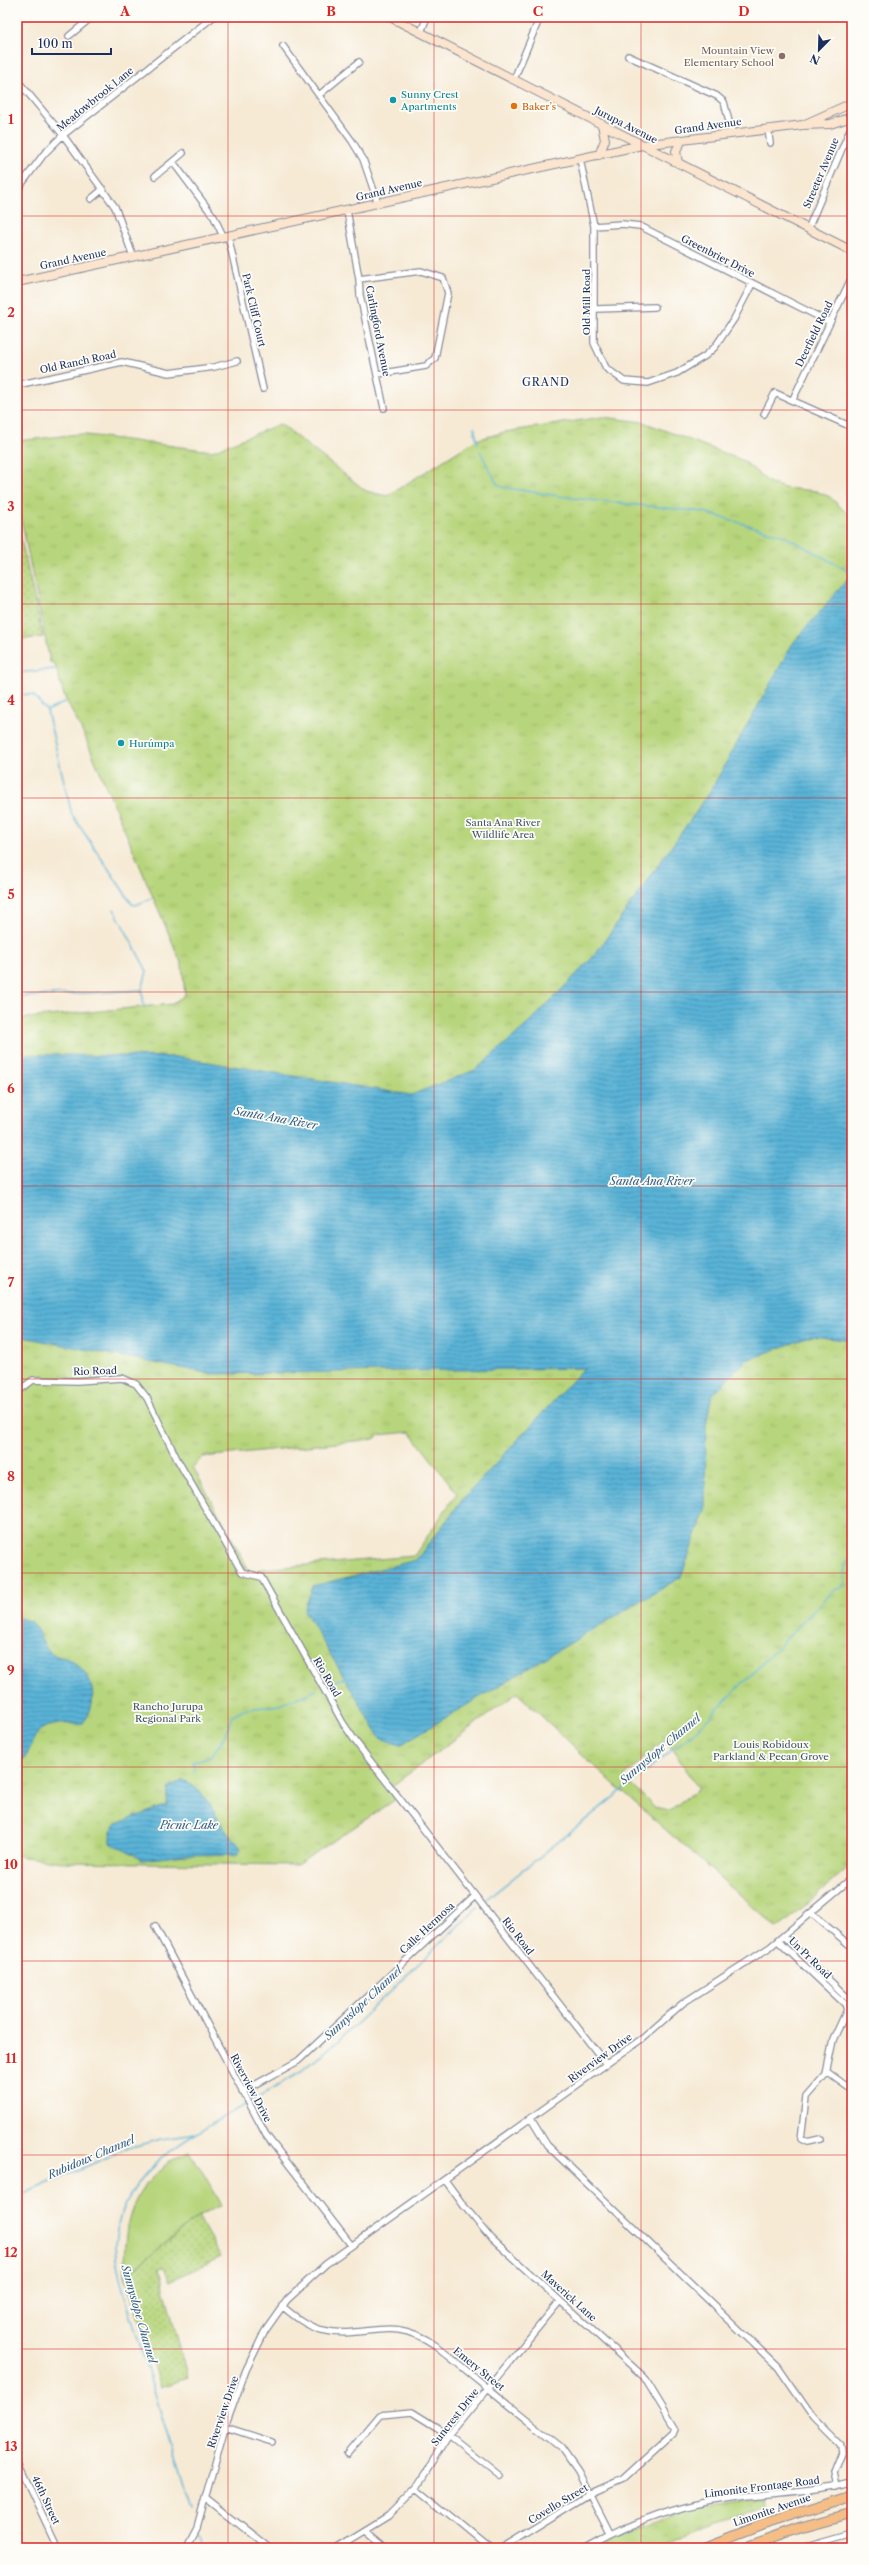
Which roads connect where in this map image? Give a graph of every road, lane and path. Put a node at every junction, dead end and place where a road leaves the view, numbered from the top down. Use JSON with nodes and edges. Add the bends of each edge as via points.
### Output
{"nodes":[{"id":1,"x":92,"y":17,"type":"edge"},
{"id":2,"x":213,"y":17,"type":"edge"},
{"id":3,"x":390,"y":17,"type":"edge"},
{"id":4,"x":427,"y":17,"type":"edge"},
{"id":5,"x":540,"y":17,"type":"edge"},
{"id":6,"x":421,"y":32,"type":"junction"},
{"id":7,"x":69,"y":36,"type":"dead end"},
{"id":8,"x":283,"y":46,"type":"dead end"},
{"id":9,"x":628,"y":56,"type":"dead end"},
{"id":10,"x":359,"y":62,"type":"dead end"},
{"id":11,"x":514,"y":79,"type":"junction"},
{"id":12,"x":17,"y":80,"type":"edge"},
{"id":13,"x":319,"y":95,"type":"junction"},
{"id":14,"x":851,"y":106,"type":"edge"},
{"id":15,"x":852,"y":117,"type":"edge"},
{"id":16,"x":602,"y":124,"type":"junction"},
{"id":17,"x":803,"y":125,"type":"junction"},
{"id":18,"x":852,"y":125,"type":"edge"},
{"id":19,"x":768,"y":129,"type":"junction"},
{"id":20,"x":732,"y":133,"type":"junction"},
{"id":21,"x":63,"y":135,"type":"junction"},
{"id":22,"x":682,"y":140,"type":"junction"},
{"id":23,"x":770,"y":143,"type":"dead end"},
{"id":24,"x":642,"y":145,"type":"junction"},
{"id":25,"x":183,"y":153,"type":"dead end"},
{"id":26,"x":599,"y":155,"type":"junction"},
{"id":27,"x":580,"y":159,"type":"junction"},
{"id":28,"x":173,"y":162,"type":"junction"},
{"id":29,"x":678,"y":163,"type":"junction"},
{"id":30,"x":155,"y":176,"type":"dead end"},
{"id":31,"x":17,"y":190,"type":"edge"},
{"id":32,"x":103,"y":190,"type":"junction"},
{"id":33,"x":91,"y":199,"type":"dead end"},
{"id":34,"x":378,"y":203,"type":"junction"},
{"id":35,"x":346,"y":210,"type":"junction"},
{"id":36,"x":594,"y":226,"type":"junction"},
{"id":37,"x":808,"y":229,"type":"junction"},
{"id":38,"x":226,"y":236,"type":"junction"},
{"id":39,"x":852,"y":251,"type":"edge"},
{"id":40,"x":133,"y":256,"type":"junction"},
{"id":41,"x":852,"y":277,"type":"edge"},
{"id":42,"x":359,"y":279,"type":"junction"},
{"id":43,"x":17,"y":282,"type":"edge"},
{"id":44,"x":752,"y":284,"type":"junction"},
{"id":45,"x":655,"y":307,"type":"dead end"},
{"id":46,"x":596,"y":309,"type":"junction"},
{"id":47,"x":829,"y":322,"type":"junction"},
{"id":48,"x":237,"y":360,"type":"dead end"},
{"id":49,"x":378,"y":374,"type":"junction"},
{"id":50,"x":17,"y":385,"type":"edge"},
{"id":51,"x":263,"y":389,"type":"dead end"},
{"id":52,"x":793,"y":399,"type":"junction"},
{"id":53,"x":384,"y":408,"type":"dead end"},
{"id":54,"x":764,"y":414,"type":"dead end"},
{"id":55,"x":852,"y":426,"type":"edge"},
{"id":56,"x":17,"y":1392,"type":"edge"},
{"id":57,"x":852,"y":1878,"type":"edge"},
{"id":58,"x":477,"y":1898,"type":"junction"},
{"id":59,"x":811,"y":1913,"type":"junction"},
{"id":60,"x":155,"y":1926,"type":"dead end"},
{"id":61,"x":783,"y":1936,"type":"junction"},
{"id":62,"x":778,"y":1940,"type":"junction"},
{"id":63,"x":852,"y":1948,"type":"edge"},
{"id":64,"x":852,"y":2001,"type":"edge"},
{"id":65,"x":845,"y":2006,"type":"junction"},
{"id":66,"x":606,"y":2064,"type":"junction"},
{"id":67,"x":827,"y":2072,"type":"junction"},
{"id":68,"x":852,"y":2090,"type":"edge"},
{"id":69,"x":242,"y":2092,"type":"junction"},
{"id":70,"x":531,"y":2119,"type":"junction"},
{"id":71,"x":820,"y":2139,"type":"dead end"},
{"id":72,"x":446,"y":2180,"type":"junction"},
{"id":73,"x":351,"y":2245,"type":"junction"},
{"id":74,"x":560,"y":2301,"type":"junction"},
{"id":75,"x":282,"y":2306,"type":"junction"},
{"id":76,"x":488,"y":2388,"type":"junction"},
{"id":77,"x":225,"y":2427,"type":"junction"},
{"id":78,"x":675,"y":2428,"type":"joint"},
{"id":79,"x":450,"y":2435,"type":"junction"},
{"id":80,"x":272,"y":2442,"type":"dead end"},
{"id":81,"x":347,"y":2454,"type":"dead end"},
{"id":82,"x":17,"y":2461,"type":"edge"},
{"id":83,"x":500,"y":2476,"type":"dead end"},
{"id":84,"x":852,"y":2482,"type":"edge"},
{"id":85,"x":836,"y":2486,"type":"junction"},
{"id":86,"x":416,"y":2488,"type":"junction"},
{"id":87,"x":589,"y":2494,"type":"junction"},
{"id":88,"x":852,"y":2496,"type":"edge"},
{"id":89,"x":206,"y":2498,"type":"junction"},
{"id":90,"x":852,"y":2513,"type":"edge"},
{"id":91,"x":366,"y":2532,"type":"junction"},
{"id":92,"x":852,"y":2533,"type":"edge"},
{"id":93,"x":610,"y":2534,"type":"junction"},
{"id":94,"x":58,"y":2548,"type":"edge"},
{"id":95,"x":186,"y":2548,"type":"edge"},
{"id":96,"x":269,"y":2548,"type":"edge"},
{"id":97,"x":336,"y":2548,"type":"edge"},
{"id":98,"x":385,"y":2548,"type":"edge"},
{"id":99,"x":489,"y":2548,"type":"edge"},
{"id":100,"x":502,"y":2548,"type":"edge"},
{"id":101,"x":587,"y":2548,"type":"edge"},
{"id":102,"x":700,"y":2548,"type":"edge"},
{"id":103,"x":742,"y":2548,"type":"edge"},
{"id":104,"x":799,"y":2548,"type":"edge"}],
"edges":[{"from":1,"to":7,"type":"street"},
{"from":2,"to":21,"type":"street","name":"Meadowbrook Lane"},
{"from":3,"to":6,"type":"main road","name":"Jurupa Avenue"},
{"from":4,"to":6,"type":"street"},
{"from":5,"to":11,"type":"street"},
{"from":6,"to":11,"type":"main road","name":"Jurupa Avenue"},
{"from":8,"to":13,"type":"street"},
{"from":9,"to":20,"type":"street","via":[[717,96],[724,102]]},
{"from":10,"to":13,"type":"street"},
{"from":11,"to":16,"type":"main road","name":"Jurupa Avenue"},
{"from":12,"to":21,"type":"street"},
{"from":13,"to":34,"type":"street","via":[[363,159]]},
{"from":14,"to":17,"type":"main road","name":"Grand Avenue"},
{"from":15,"to":17,"type":"main road","name":"Grand Avenue","via":[[830,124]]},
{"from":16,"to":24,"type":"main road","name":"Jurupa Avenue"},
{"from":16,"to":26,"type":"main road","via":[[605,140]]},
{"from":17,"to":19,"type":"main road","name":"Grand Avenue"},
{"from":18,"to":37,"type":"street","name":"Streeter Avenue"},
{"from":19,"to":20,"type":"main road","name":"Grand Avenue"},
{"from":19,"to":23,"type":"street"},
{"from":20,"to":22,"type":"main road","name":"Grand Avenue"},
{"from":21,"to":31,"type":"street","name":"Meadowbrook Lane","via":[[44,154]]},
{"from":21,"to":32,"type":"street"},
{"from":22,"to":24,"type":"main road","name":"Grand Avenue"},
{"from":22,"to":29,"type":"main road","via":[[676,151]]},
{"from":24,"to":26,"type":"main road","name":"Grand Avenue"},
{"from":24,"to":29,"type":"main road","name":"Jurupa Avenue"},
{"from":25,"to":28,"type":"street"},
{"from":26,"to":27,"type":"main road","name":"Grand Avenue"},
{"from":27,"to":34,"type":"main road","name":"Grand Avenue"},
{"from":27,"to":36,"type":"street","name":"Old Mill Road"},
{"from":28,"to":30,"type":"street"},
{"from":28,"to":38,"type":"street","name":"Park Cliff Court"},
{"from":29,"to":37,"type":"main road","name":"Jurupa Avenue"},
{"from":32,"to":33,"type":"street"},
{"from":32,"to":40,"type":"street","via":[[115,206]]},
{"from":34,"to":35,"type":"main road","name":"Grand Avenue"},
{"from":35,"to":38,"type":"main road","name":"Grand Avenue"},
{"from":35,"to":42,"type":"street","name":"Carlingford Avenue"},
{"from":36,"to":44,"type":"street","name":"Greenbrier Drive","via":[[640,226]]},
{"from":36,"to":46,"type":"street","name":"Old Mill Road"},
{"from":37,"to":39,"type":"main road","name":"Jurupa Avenue"},
{"from":38,"to":40,"type":"main road","name":"Grand Avenue"},
{"from":38,"to":51,"type":"street","name":"Park Cliff Court"},
{"from":40,"to":43,"type":"main road","name":"Grand Avenue"},
{"from":41,"to":47,"type":"street","name":"Deerfield Road"},
{"from":42,"to":49,"type":"street","name":"Carlingford Avenue","via":[[360,295]]},
{"from":42,"to":49,"type":"street","via":[[427,272],[443,278],[448,293],[435,358],[426,366]]},
{"from":44,"to":46,"type":"street","name":"Old Mill Road","via":[[734,319],[715,347],[705,356],[677,372],[648,383],[624,381],[606,368],[594,343]]},
{"from":44,"to":47,"type":"street","name":"Greenbrier Drive"},
{"from":45,"to":46,"type":"street"},
{"from":47,"to":52,"type":"street","name":"Deerfield Road"},
{"from":48,"to":50,"type":"street","name":"Old Ranch Road","via":[[214,367],[169,373],[122,362]]},
{"from":49,"to":53,"type":"street","name":"Carlingford Avenue"},
{"from":52,"to":54,"type":"street","via":[[775,393]]},
{"from":52,"to":55,"type":"street"},
{"from":56,"to":58,"type":"street","name":"Rio Road","via":[[33,1380],[122,1378],[136,1384],[147,1398],[177,1459],[242,1572],[261,1578],[343,1723]]},
{"from":57,"to":59,"type":"street","name":"Riverview Drive"},
{"from":58,"to":66,"type":"street","name":"Rio Road"},
{"from":58,"to":69,"type":"street","name":"Calle Hermosa","via":[[298,2060]]},
{"from":59,"to":61,"type":"street","name":"Riverview Drive"},
{"from":59,"to":63,"type":"street"},
{"from":60,"to":69,"type":"street","name":"Riverview Drive"},
{"from":61,"to":62,"type":"street","name":"Riverview Drive"},
{"from":61,"to":64,"type":"street"},
{"from":62,"to":65,"type":"street","name":"Un Pr Road"},
{"from":62,"to":66,"type":"street","name":"Riverview Drive","via":[[683,2003],[643,2038]]},
{"from":64,"to":65,"type":"street"},
{"from":65,"to":67,"type":"street","via":[[845,2016],[833,2040]]},
{"from":66,"to":70,"type":"street","name":"Riverview Drive"},
{"from":67,"to":68,"type":"street"},
{"from":67,"to":71,"type":"street","via":[[806,2097],[801,2137],[803,2142]]},
{"from":69,"to":73,"type":"street","name":"Riverview Drive","via":[[278,2153]]},
{"from":70,"to":72,"type":"street","name":"Riverview Drive"},
{"from":70,"to":85,"type":"street","via":[[547,2145],[778,2367],[814,2419],[840,2445],[841,2452],[833,2472]]},
{"from":72,"to":73,"type":"street","name":"Riverview Drive"},
{"from":72,"to":74,"type":"street","name":"Maverick Lane","via":[[487,2233]]},
{"from":73,"to":75,"type":"street","name":"Riverview Drive","via":[[312,2274]]},
{"from":74,"to":76,"type":"street","name":"Suncrest Drive"},
{"from":74,"to":78,"type":"street","name":"Maverick Lane","via":[[644,2377]]},
{"from":75,"to":76,"type":"street","name":"Emery Street","via":[[310,2326],[329,2332],[390,2328],[416,2334],[435,2345]]},
{"from":75,"to":77,"type":"street","name":"Riverview Drive","via":[[256,2346]]},
{"from":76,"to":79,"type":"street","name":"Suncrest Drive"},
{"from":76,"to":87,"type":"street","name":"Emery Street","via":[[561,2447]]},
{"from":77,"to":80,"type":"street"},
{"from":77,"to":89,"type":"street","name":"Riverview Drive"},
{"from":78,"to":87,"type":"street","name":"Covello Street","via":[[673,2433],[624,2479]]},
{"from":79,"to":81,"type":"street","via":[[412,2412],[380,2415]]},
{"from":79,"to":83,"type":"street"},
{"from":79,"to":86,"type":"street","name":"Suncrest Drive"},
{"from":82,"to":94,"type":"street","name":"46th Street"},
{"from":84,"to":85,"type":"street","name":"Limonite Frontage Road"},
{"from":85,"to":93,"type":"street","name":"Limonite Frontage Road","via":[[706,2502],[662,2513]]},
{"from":86,"to":91,"type":"street","name":"Suncrest Drive","via":[[388,2516]]},
{"from":86,"to":99,"type":"street"},
{"from":87,"to":93,"type":"street","name":"Emery Street"},
{"from":87,"to":100,"type":"street","name":"Covello Street"},
{"from":88,"to":102,"type":"main road","name":"Limonite Avenue","via":[[762,2524]]},
{"from":89,"to":95,"type":"street","name":"Riverview Drive","via":[[197,2527]]},
{"from":89,"to":96,"type":"street"},
{"from":90,"to":103,"type":"main road","via":[[801,2527]]},
{"from":91,"to":97,"type":"street","name":"Suncrest Drive"},
{"from":91,"to":98,"type":"street"},
{"from":92,"to":104,"type":"street"},
{"from":93,"to":101,"type":"street","name":"Limonite Frontage Road"}]}
